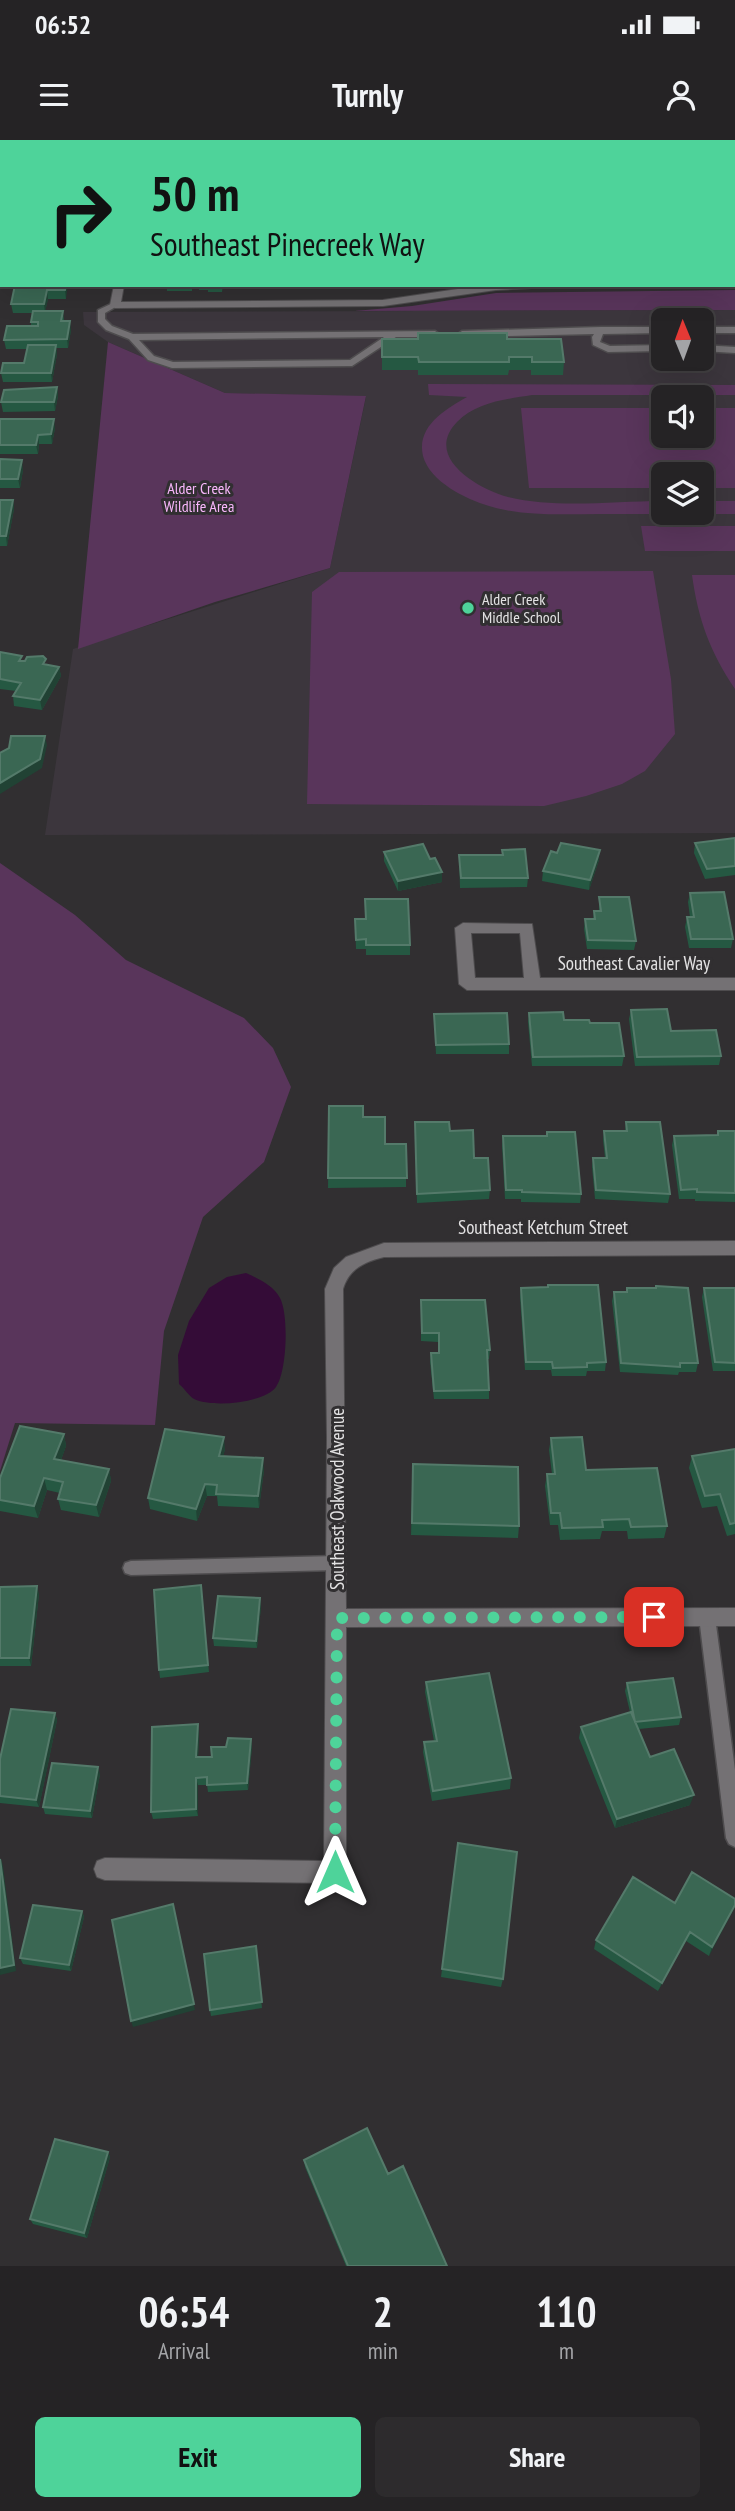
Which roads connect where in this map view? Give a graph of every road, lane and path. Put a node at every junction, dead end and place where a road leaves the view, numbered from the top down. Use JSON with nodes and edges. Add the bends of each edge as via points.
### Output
{"nodes":[{"id":1,"x":119,"y":287,"type":"edge"},
{"id":2,"x":499,"y":287,"type":"edge"},
{"id":3,"x":115,"y":305,"type":"junction"},
{"id":4,"x":601,"y":330,"type":"junction"},
{"id":5,"x":651,"y":330,"type":"edge"},
{"id":6,"x":714,"y":330,"type":"edge"},
{"id":7,"x":735,"y":330,"type":"edge"},
{"id":8,"x":444,"y":334,"type":"edge"},
{"id":9,"x":457,"y":334,"type":"edge"},
{"id":10,"x":392,"y":336,"type":"junction"},
{"id":11,"x":132,"y":337,"type":"junction"},
{"id":12,"x":651,"y":348,"type":"edge"},
{"id":13,"x":714,"y":349,"type":"edge"},
{"id":14,"x":735,"y":350,"type":"edge"},
{"id":15,"x":533,"y":984,"type":"junction"},
{"id":16,"x":735,"y":984,"type":"edge"},
{"id":17,"x":735,"y":1248,"type":"edge"},
{"id":18,"x":354,"y":1260,"type":"joint"},
{"id":19,"x":337,"y":1563,"type":"junction"},
{"id":20,"x":131,"y":1568,"type":"dead end"},
{"id":21,"x":707,"y":1617,"type":"junction"},
{"id":22,"x":735,"y":1617,"type":"edge"},
{"id":23,"x":337,"y":1618,"type":"junction"},
{"id":24,"x":735,"y":1838,"type":"edge"},
{"id":25,"x":104,"y":1869,"type":"dead end"}],
"edges":[{"from":1,"to":3,"type":"street"},
{"from":2,"to":3,"type":"street","via":[[383,303]]},
{"from":3,"to":11,"type":"lane","via":[[101,312],[101,320]]},
{"from":4,"to":5,"type":"lane"},
{"from":4,"to":9,"type":"lane"},
{"from":4,"to":12,"type":"lane","via":[[596,343],[608,349]]},
{"from":6,"to":7,"type":"lane"},
{"from":8,"to":10,"type":"lane"},
{"from":10,"to":11,"type":"lane"},
{"from":10,"to":11,"type":"lane","via":[[352,363],[172,365],[151,358]]},
{"from":13,"to":14,"type":"lane"},
{"from":15,"to":15,"type":"street","name":"Southeast Cavalier Way","via":[[527,928],[463,928],[467,984]]},
{"from":15,"to":16,"type":"street","name":"Southeast Cavalier Way"},
{"from":17,"to":18,"type":"street","name":"Southeast Ketchum Street","via":[[419,1248],[384,1250]]},
{"from":18,"to":19,"type":"street","name":"Southeast Oakwood Avenue","via":[[337,1276],[334,1289]]},
{"from":19,"to":20,"type":"lane"},
{"from":19,"to":23,"type":"street","name":"Southeast Oakwood Avenue"},
{"from":21,"to":22,"type":"street"},
{"from":21,"to":23,"type":"street"},
{"from":21,"to":24,"type":"lane"},
{"from":23,"to":25,"type":"street","name":"Southeast Oakwood Avenue","via":[[335,1872]]}]}
